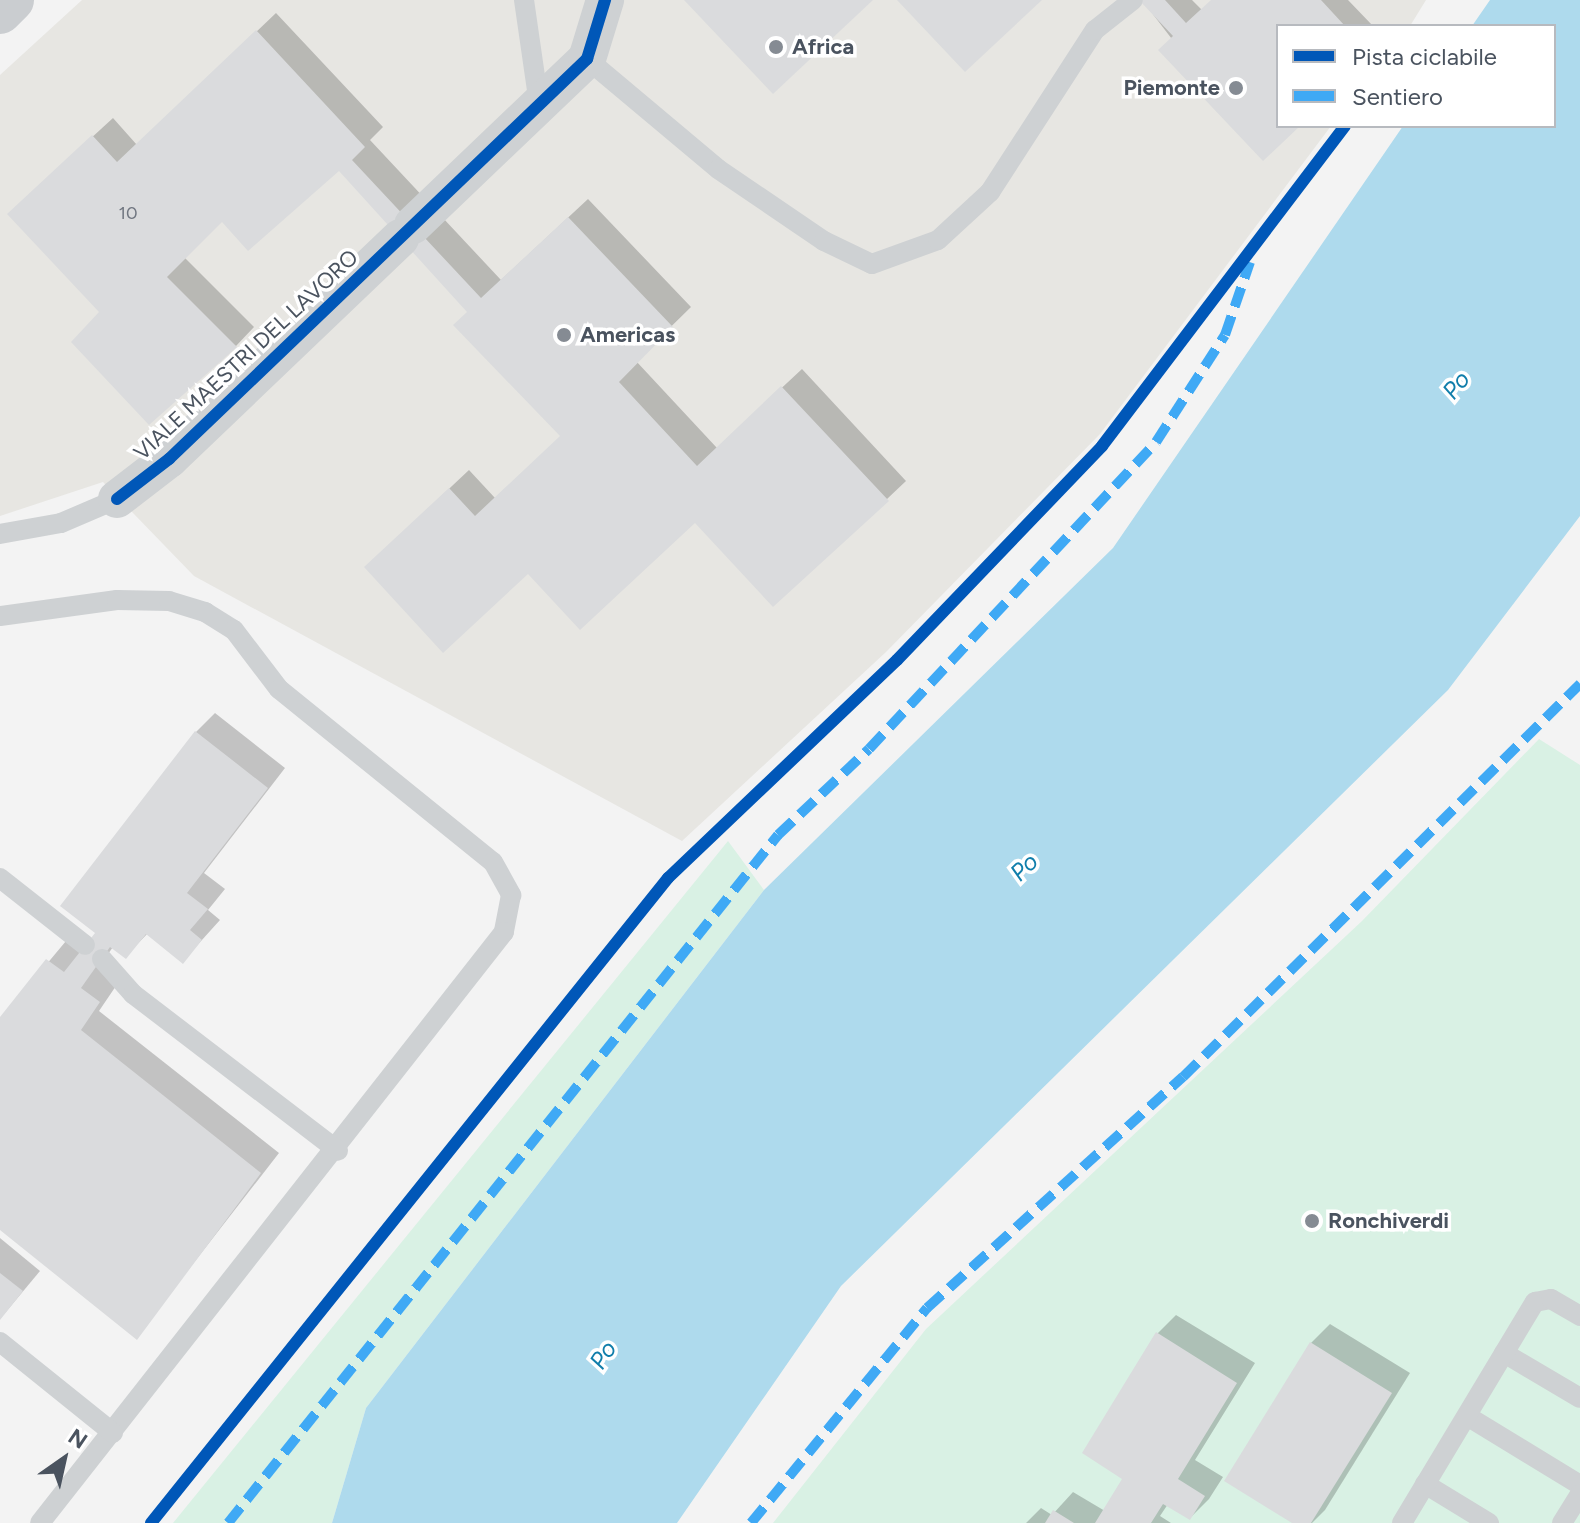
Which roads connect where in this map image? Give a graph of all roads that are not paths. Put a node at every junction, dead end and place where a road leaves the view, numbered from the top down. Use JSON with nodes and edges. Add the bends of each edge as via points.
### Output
{"nodes":[{"id":1,"x":12,"y":0,"type":"edge"},
{"id":2,"x":524,"y":0,"type":"edge"},
{"id":3,"x":605,"y":0,"type":"edge"},
{"id":4,"x":1133,"y":0,"type":"edge"},
{"id":5,"x":0,"y":12,"type":"edge"},
{"id":6,"x":587,"y":59,"type":"junction"},
{"id":7,"x":539,"y":104,"type":"junction"},
{"id":8,"x":117,"y":499,"type":"joint"},
{"id":9,"x":0,"y":534,"type":"edge"},
{"id":10,"x":0,"y":616,"type":"edge"},
{"id":11,"x":0,"y":878,"type":"edge"},
{"id":12,"x":85,"y":945,"type":"dead end"},
{"id":13,"x":102,"y":959,"type":"dead end"},
{"id":14,"x":338,"y":1151,"type":"junction"},
{"id":15,"x":1580,"y":1316,"type":"edge"},
{"id":16,"x":0,"y":1342,"type":"edge"},
{"id":17,"x":1504,"y":1353,"type":"junction"},
{"id":18,"x":1580,"y":1398,"type":"edge"},
{"id":19,"x":1467,"y":1416,"type":"junction"},
{"id":20,"x":113,"y":1433,"type":"junction"},
{"id":21,"x":1425,"y":1484,"type":"junction"},
{"id":22,"x":1580,"y":1485,"type":"edge"},
{"id":23,"x":1580,"y":1494,"type":"edge"},
{"id":24,"x":40,"y":1523,"type":"edge"},
{"id":25,"x":1402,"y":1523,"type":"edge"},
{"id":26,"x":1489,"y":1523,"type":"edge"},
{"id":27,"x":1562,"y":1523,"type":"edge"}],
"edges":[{"from":1,"to":5,"type":"main road"},
{"from":2,"to":7,"type":"lane"},
{"from":3,"to":6,"type":"street","name":"VIALE MAESTRI DEL LAVORO"},
{"from":4,"to":6,"type":"lane","via":[[1086,42],[990,192],[938,240],[872,264],[824,241],[718,169]]},
{"from":6,"to":7,"type":"street","name":"VIALE MAESTRI DEL LAVORO"},
{"from":7,"to":8,"type":"street","name":"VIALE MAESTRI DEL LAVORO","via":[[169,459]]},
{"from":8,"to":9,"type":"lane","name":"VIALE MAESTRI DEL LAVORO","via":[[61,523]]},
{"from":10,"to":14,"type":"lane","via":[[117,600],[169,601],[205,612],[234,630],[279,689],[505,877],[511,895],[504,932]]},
{"from":11,"to":12,"type":"lane"},
{"from":13,"to":14,"type":"lane","via":[[133,994]]},
{"from":14,"to":20,"type":"lane"},
{"from":15,"to":17,"type":"lane","via":[[1551,1299],[1535,1302]]},
{"from":16,"to":20,"type":"lane"},
{"from":17,"to":18,"type":"lane"},
{"from":17,"to":19,"type":"lane"},
{"from":19,"to":21,"type":"lane"},
{"from":19,"to":22,"type":"lane"},
{"from":20,"to":24,"type":"lane"},
{"from":21,"to":25,"type":"lane"},
{"from":21,"to":26,"type":"lane"},
{"from":23,"to":27,"type":"lane"}]}
